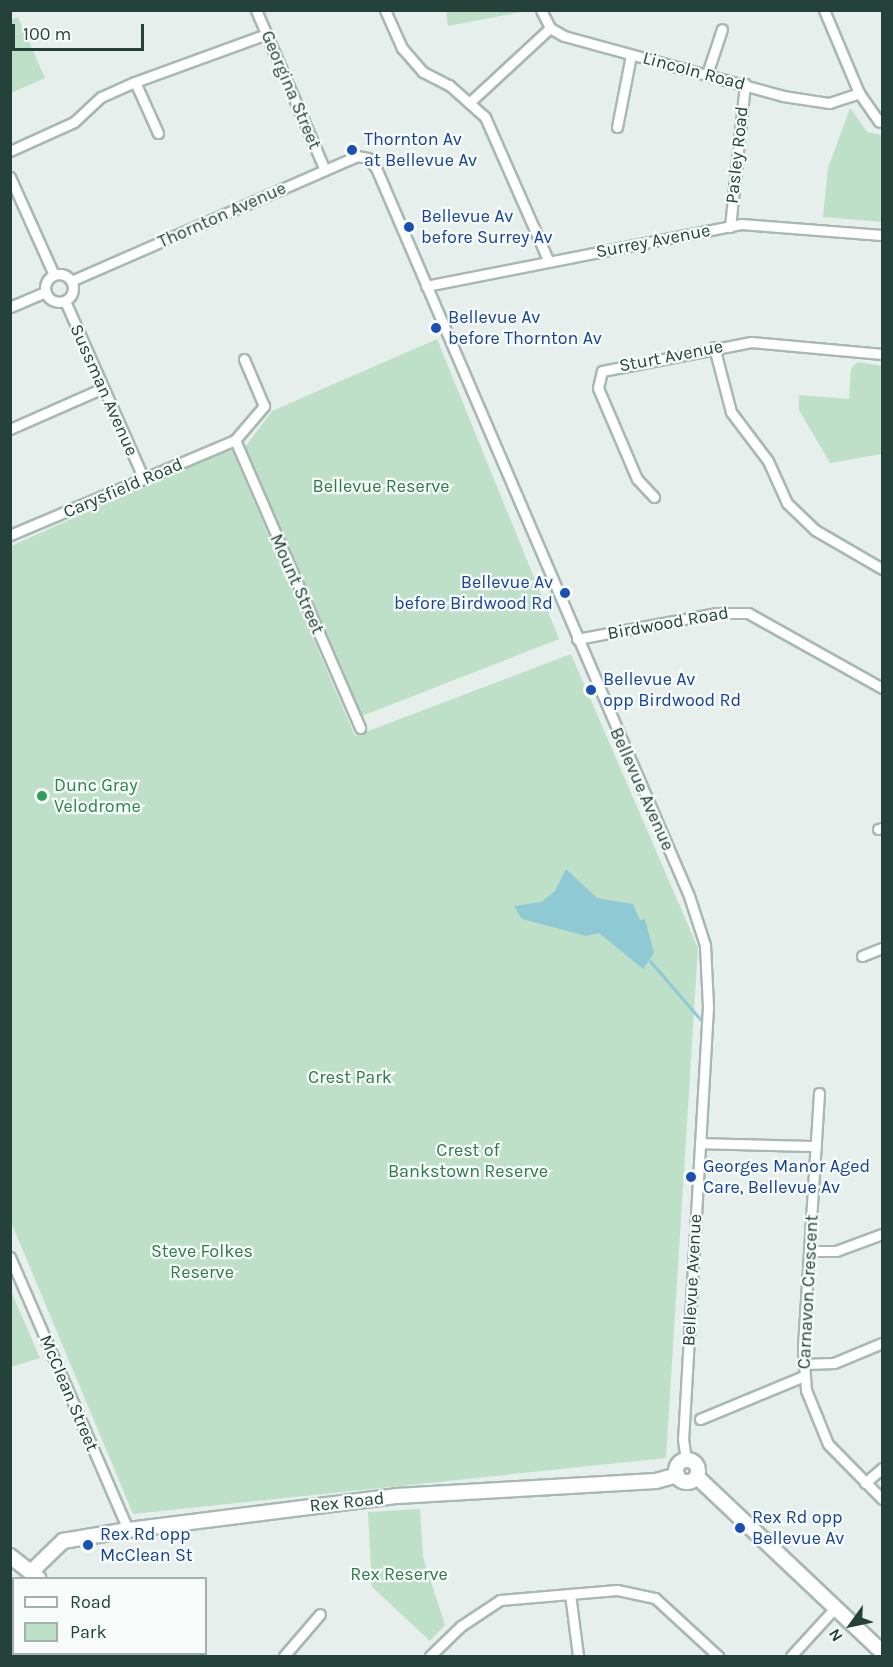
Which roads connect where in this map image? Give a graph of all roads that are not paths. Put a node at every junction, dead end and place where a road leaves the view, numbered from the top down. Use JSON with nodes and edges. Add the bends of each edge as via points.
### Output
{"nodes":[{"id":1,"x":256,"y":10,"type":"edge"},
{"id":2,"x":385,"y":10,"type":"edge"},
{"id":3,"x":541,"y":10,"type":"edge"},
{"id":4,"x":824,"y":10,"type":"edge"},
{"id":5,"x":550,"y":28,"type":"junction"},
{"id":6,"x":722,"y":29,"type":"dead end"},
{"id":7,"x":267,"y":34,"type":"junction"},
{"id":8,"x":631,"y":55,"type":"junction"},
{"id":9,"x":708,"y":71,"type":"junction"},
{"id":10,"x":135,"y":82,"type":"junction"},
{"id":11,"x":745,"y":84,"type":"junction"},
{"id":12,"x":859,"y":93,"type":"junction"},
{"id":13,"x":470,"y":102,"type":"junction"},
{"id":14,"x":879,"y":122,"type":"dead end"},
{"id":15,"x":617,"y":127,"type":"dead end"},
{"id":16,"x":158,"y":133,"type":"dead end"},
{"id":17,"x":10,"y":151,"type":"edge"},
{"id":18,"x":372,"y":161,"type":"joint"},
{"id":19,"x":325,"y":170,"type":"junction"},
{"id":20,"x":10,"y":177,"type":"edge"},
{"id":21,"x":730,"y":227,"type":"junction"},
{"id":22,"x":882,"y":235,"type":"edge"},
{"id":23,"x":548,"y":260,"type":"junction"},
{"id":24,"x":54,"y":275,"type":"junction"},
{"id":25,"x":71,"y":281,"type":"junction"},
{"id":26,"x":426,"y":286,"type":"junction"},
{"id":27,"x":45,"y":292,"type":"junction"},
{"id":28,"x":65,"y":301,"type":"junction"},
{"id":29,"x":10,"y":307,"type":"edge"},
{"id":30,"x":714,"y":347,"type":"junction"},
{"id":31,"x":882,"y":354,"type":"edge"},
{"id":32,"x":244,"y":359,"type":"dead end"},
{"id":33,"x":103,"y":388,"type":"junction"},
{"id":34,"x":10,"y":429,"type":"edge"},
{"id":35,"x":235,"y":440,"type":"junction"},
{"id":36,"x":144,"y":479,"type":"junction"},
{"id":37,"x":654,"y":497,"type":"dead end"},
{"id":38,"x":10,"y":535,"type":"edge"},
{"id":39,"x":882,"y":569,"type":"edge"},
{"id":40,"x":577,"y":639,"type":"junction"},
{"id":41,"x":882,"y":688,"type":"edge"},
{"id":42,"x":360,"y":728,"type":"dead end"},
{"id":43,"x":882,"y":948,"type":"edge"},
{"id":44,"x":862,"y":956,"type":"dead end"},
{"id":45,"x":819,"y":1093,"type":"dead end"},
{"id":46,"x":700,"y":1143,"type":"junction"},
{"id":47,"x":816,"y":1146,"type":"junction"},
{"id":48,"x":882,"y":1234,"type":"edge"},
{"id":49,"x":809,"y":1251,"type":"junction"},
{"id":50,"x":10,"y":1257,"type":"edge"},
{"id":51,"x":882,"y":1343,"type":"edge"},
{"id":52,"x":803,"y":1364,"type":"junction"},
{"id":53,"x":804,"y":1376,"type":"junction"},
{"id":54,"x":700,"y":1419,"type":"dead end"},
{"id":55,"x":686,"y":1460,"type":"junction"},
{"id":56,"x":882,"y":1468,"type":"edge"},
{"id":57,"x":677,"y":1475,"type":"junction"},
{"id":58,"x":697,"y":1477,"type":"junction"},
{"id":59,"x":866,"y":1483,"type":"junction"},
{"id":60,"x":882,"y":1499,"type":"edge"},
{"id":61,"x":128,"y":1530,"type":"junction"},
{"id":62,"x":10,"y":1556,"type":"edge"},
{"id":63,"x":34,"y":1575,"type":"edge"},
{"id":64,"x":570,"y":1594,"type":"junction"},
{"id":65,"x":835,"y":1608,"type":"junction"},
{"id":66,"x":321,"y":1614,"type":"dead end"},
{"id":67,"x":882,"y":1652,"type":"edge"},
{"id":68,"x":284,"y":1656,"type":"edge"},
{"id":69,"x":430,"y":1656,"type":"edge"},
{"id":70,"x":578,"y":1656,"type":"edge"},
{"id":71,"x":718,"y":1656,"type":"edge"},
{"id":72,"x":790,"y":1656,"type":"edge"}],
"edges":[{"from":1,"to":7,"type":"street","name":"Georgina Street"},
{"from":2,"to":13,"type":"street","via":[[402,48],[423,72]]},
{"from":3,"to":5,"type":"street"},
{"from":4,"to":12,"type":"street"},
{"from":5,"to":8,"type":"street","name":"Lincoln Road"},
{"from":5,"to":13,"type":"street"},
{"from":6,"to":9,"type":"street"},
{"from":7,"to":10,"type":"street"},
{"from":7,"to":19,"type":"street","name":"Georgina Street"},
{"from":8,"to":9,"type":"street","name":"Lincoln Road"},
{"from":8,"to":15,"type":"street"},
{"from":9,"to":11,"type":"street","name":"Lincoln Road"},
{"from":10,"to":16,"type":"street"},
{"from":10,"to":17,"type":"street","via":[[102,97],[74,122]]},
{"from":11,"to":12,"type":"street","name":"Lincoln Road","via":[[829,103]]},
{"from":11,"to":21,"type":"street","name":"Pasley Road"},
{"from":12,"to":14,"type":"street"},
{"from":13,"to":23,"type":"street","via":[[485,117]]},
{"from":18,"to":19,"type":"street","name":"Thornton Avenue","via":[[360,156]]},
{"from":18,"to":26,"type":"street","name":"Bellevue Avenue"},
{"from":19,"to":25,"type":"street","name":"Thornton Avenue"},
{"from":20,"to":24,"type":"street"},
{"from":21,"to":22,"type":"street","name":"Surrey Avenue","via":[[762,224]]},
{"from":21,"to":23,"type":"street","name":"Surrey Avenue"},
{"from":23,"to":26,"type":"street","name":"Surrey Avenue"},
{"from":24,"to":25,"type":"street"},
{"from":24,"to":27,"type":"street"},
{"from":25,"to":28,"type":"street","via":[[73,290]]},
{"from":26,"to":40,"type":"street","name":"Bellevue Avenue"},
{"from":27,"to":28,"type":"street","via":[[51,299]]},
{"from":27,"to":29,"type":"street"},
{"from":28,"to":33,"type":"street","name":"Sussman Avenue"},
{"from":30,"to":31,"type":"street","name":"Sturt Avenue","via":[[787,342]]},
{"from":30,"to":37,"type":"street","name":"Sturt Avenue","via":[[610,367],[598,376],[598,388],[633,472]]},
{"from":30,"to":39,"type":"street","via":[[731,411],[768,461],[787,503],[815,530]]},
{"from":32,"to":35,"type":"street","via":[[264,406]]},
{"from":33,"to":34,"type":"street"},
{"from":33,"to":36,"type":"street","name":"Sussman Avenue"},
{"from":35,"to":36,"type":"street","name":"Carysfield Road"},
{"from":35,"to":42,"type":"street","name":"Mount Street"},
{"from":36,"to":38,"type":"street","name":"Carysfield Road"},
{"from":40,"to":41,"type":"street","name":"Birdwood Road","via":[[716,613],[748,613]]},
{"from":40,"to":46,"type":"street","name":"Bellevue Avenue","via":[[689,896],[705,945],[708,1006]]},
{"from":43,"to":44,"type":"street"},
{"from":45,"to":47,"type":"street","name":"Carnavon Crescent"},
{"from":46,"to":47,"type":"street"},
{"from":46,"to":55,"type":"street","name":"Bellevue Avenue","via":[[683,1439]]},
{"from":47,"to":49,"type":"street","name":"Carnavon Crescent"},
{"from":48,"to":49,"type":"street","via":[[837,1251]]},
{"from":49,"to":52,"type":"street","name":"Carnavon Crescent"},
{"from":50,"to":61,"type":"street","name":"McClean Street"},
{"from":51,"to":52,"type":"street","via":[[834,1363]]},
{"from":52,"to":53,"type":"street","name":"Carnavon Crescent"},
{"from":53,"to":54,"type":"street"},
{"from":53,"to":59,"type":"street","name":"Carnavon Crescent","via":[[821,1432]]},
{"from":55,"to":57,"type":"street"},
{"from":55,"to":58,"type":"street","via":[[698,1467]]},
{"from":56,"to":59,"type":"street"},
{"from":57,"to":58,"type":"street","name":"Rex Road","via":[[688,1482]]},
{"from":57,"to":61,"type":"street","name":"Rex Road","via":[[656,1481],[397,1496]]},
{"from":58,"to":65,"type":"street"},
{"from":59,"to":60,"type":"street","name":"Carnavon Crescent"},
{"from":61,"to":63,"type":"street","name":"Rex Road","via":[[63,1541]]},
{"from":62,"to":63,"type":"street"},
{"from":64,"to":69,"type":"street","via":[[500,1600],[460,1626]]},
{"from":64,"to":70,"type":"street"},
{"from":64,"to":71,"type":"street","via":[[617,1590],[654,1598]]},
{"from":65,"to":67,"type":"street"},
{"from":65,"to":72,"type":"street"},
{"from":66,"to":68,"type":"street"}]}
